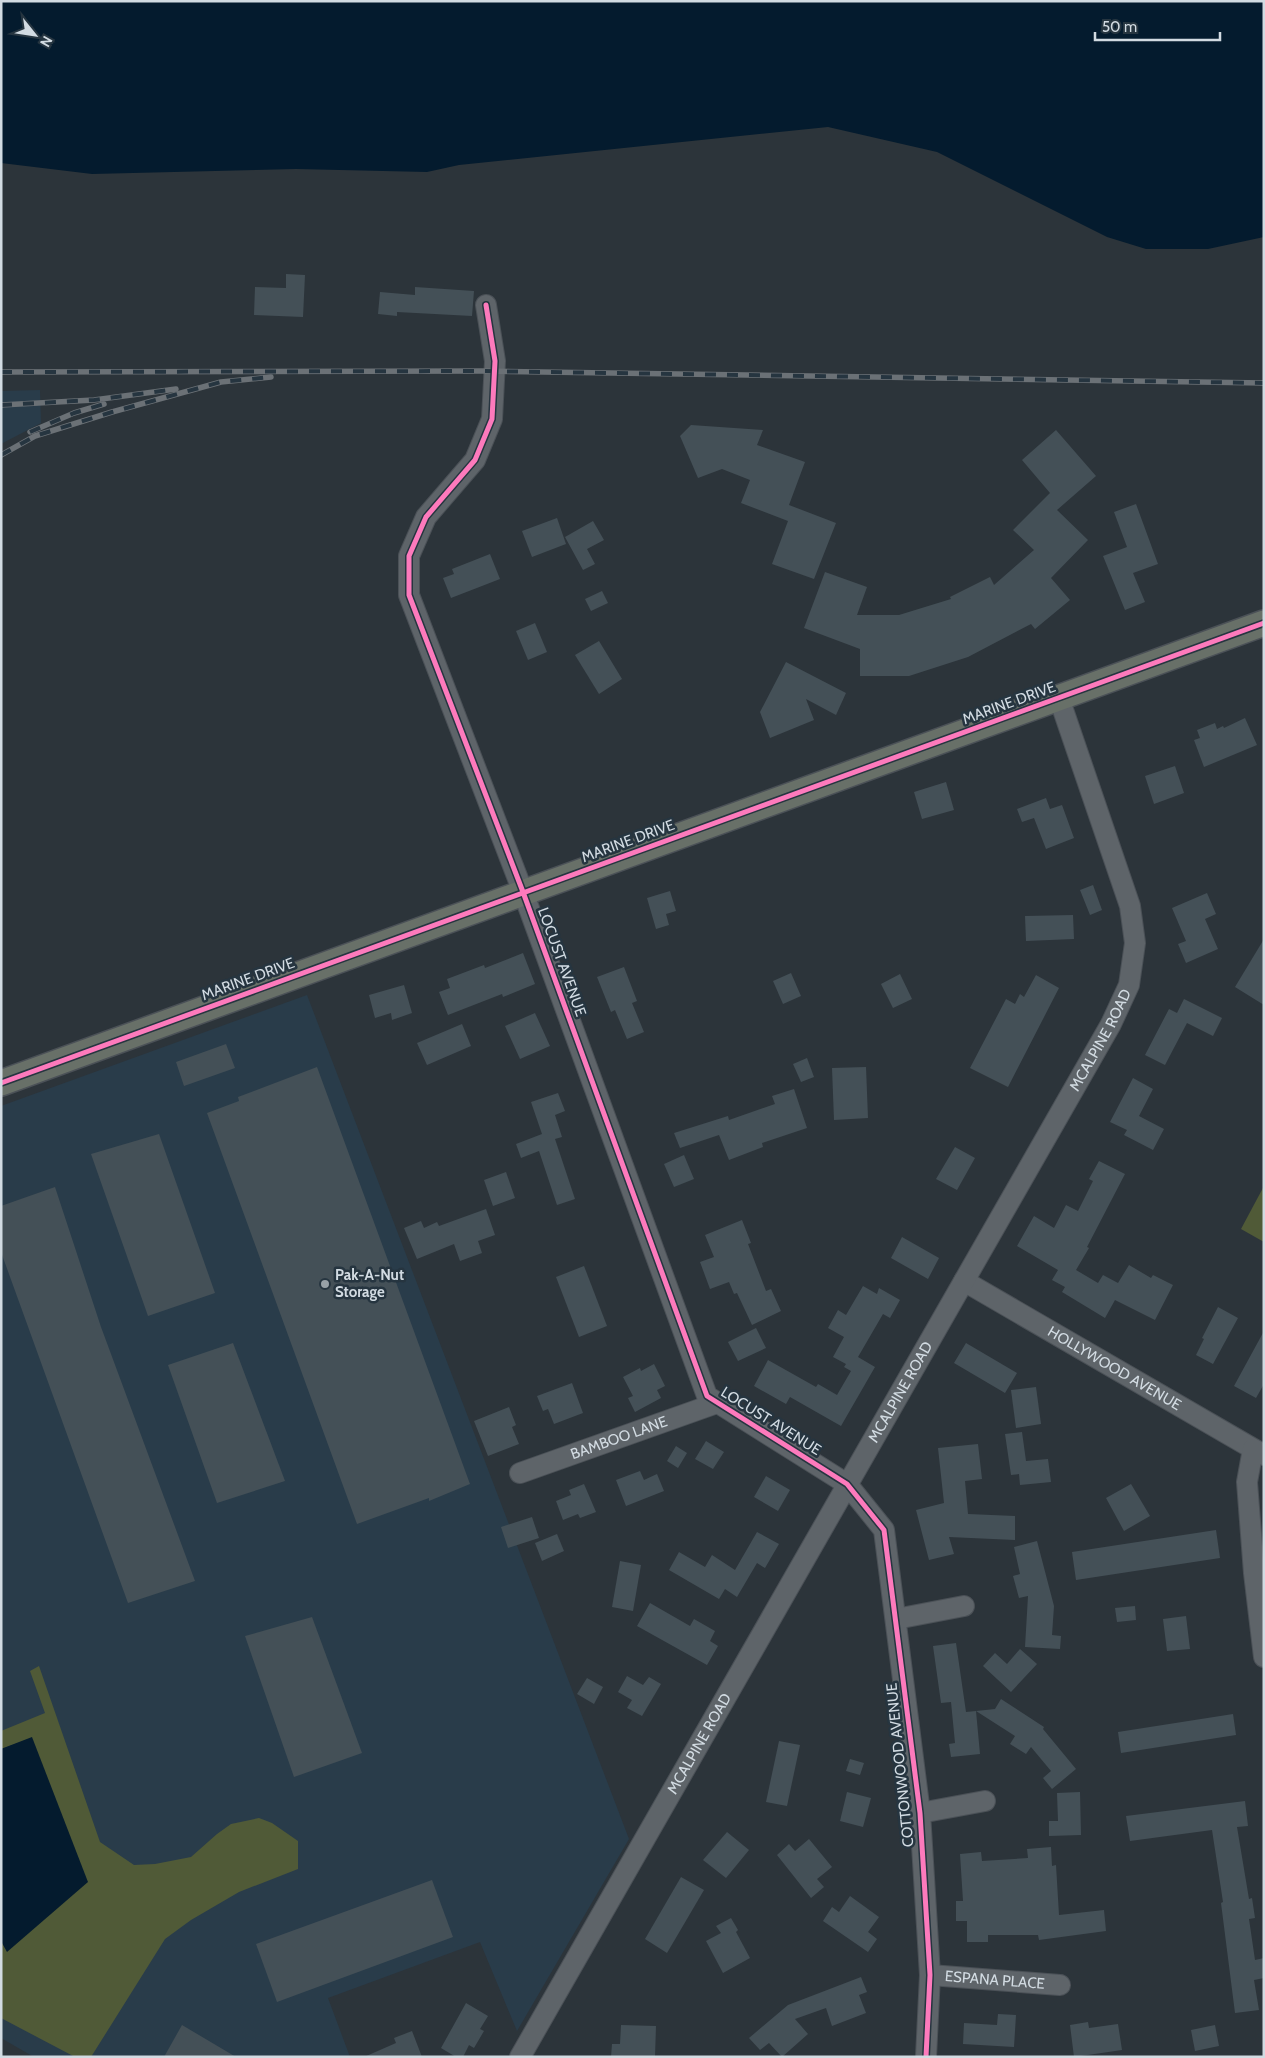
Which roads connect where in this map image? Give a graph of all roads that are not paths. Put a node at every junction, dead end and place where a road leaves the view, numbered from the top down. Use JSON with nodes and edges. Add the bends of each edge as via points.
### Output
{"nodes":[{"id":1,"x":486,"y":305,"type":"dead end"},
{"id":2,"x":1264,"y":623,"type":"edge"},
{"id":3,"x":1059,"y":698,"type":"junction"},
{"id":4,"x":523,"y":892,"type":"junction"},
{"id":5,"x":1,"y":1082,"type":"edge"},
{"id":6,"x":964,"y":1281,"type":"junction"},
{"id":7,"x":717,"y":1402,"type":"junction"},
{"id":8,"x":1258,"y":1452,"type":"edge"},
{"id":9,"x":520,"y":1473,"type":"dead end"},
{"id":10,"x":847,"y":1484,"type":"junction"},
{"id":11,"x":964,"y":1606,"type":"dead end"},
{"id":12,"x":896,"y":1619,"type":"junction"},
{"id":13,"x":1264,"y":1657,"type":"edge"},
{"id":14,"x":984,"y":1801,"type":"dead end"},
{"id":15,"x":920,"y":1813,"type":"junction"},
{"id":16,"x":930,"y":1975,"type":"junction"},
{"id":17,"x":1060,"y":1985,"type":"dead end"},
{"id":18,"x":520,"y":2057,"type":"edge"},
{"id":19,"x":926,"y":2057,"type":"edge"}],
"edges":[{"from":1,"to":4,"type":"street","name":"LOCUST AVENUE","via":[[495,362],[492,419],[475,460],[426,517],[409,556],[409,595]]},
{"from":2,"to":3,"type":"main road","name":"MARINE DRIVE"},
{"from":3,"to":4,"type":"main road","name":"MARINE DRIVE"},
{"from":3,"to":6,"type":"street","name":"MCALPINE ROAD","via":[[1130,906],[1135,943],[1129,985],[1111,1024]]},
{"from":4,"to":5,"type":"main road","name":"MARINE DRIVE"},
{"from":4,"to":7,"type":"street","name":"LOCUST AVENUE","via":[[707,1396]]},
{"from":6,"to":8,"type":"street","name":"HOLLYWOOD AVENUE"},
{"from":6,"to":10,"type":"street","name":"MCALPINE ROAD"},
{"from":7,"to":9,"type":"street","name":"BAMBOO LANE"},
{"from":7,"to":10,"type":"street","name":"LOCUST AVENUE"},
{"from":8,"to":13,"type":"street","via":[[1247,1482]]},
{"from":10,"to":12,"type":"street","name":"COTTONWOOD AVENUE","via":[[884,1530]]},
{"from":10,"to":18,"type":"street","name":"MCALPINE ROAD"},
{"from":11,"to":12,"type":"street"},
{"from":12,"to":15,"type":"street","name":"COTTONWOOD AVENUE"},
{"from":14,"to":15,"type":"street"},
{"from":15,"to":16,"type":"street","name":"COTTONWOOD AVENUE"},
{"from":16,"to":17,"type":"street","name":"ESPANA PLACE"},
{"from":16,"to":19,"type":"street","name":"COTTONWOOD AVENUE"}]}
